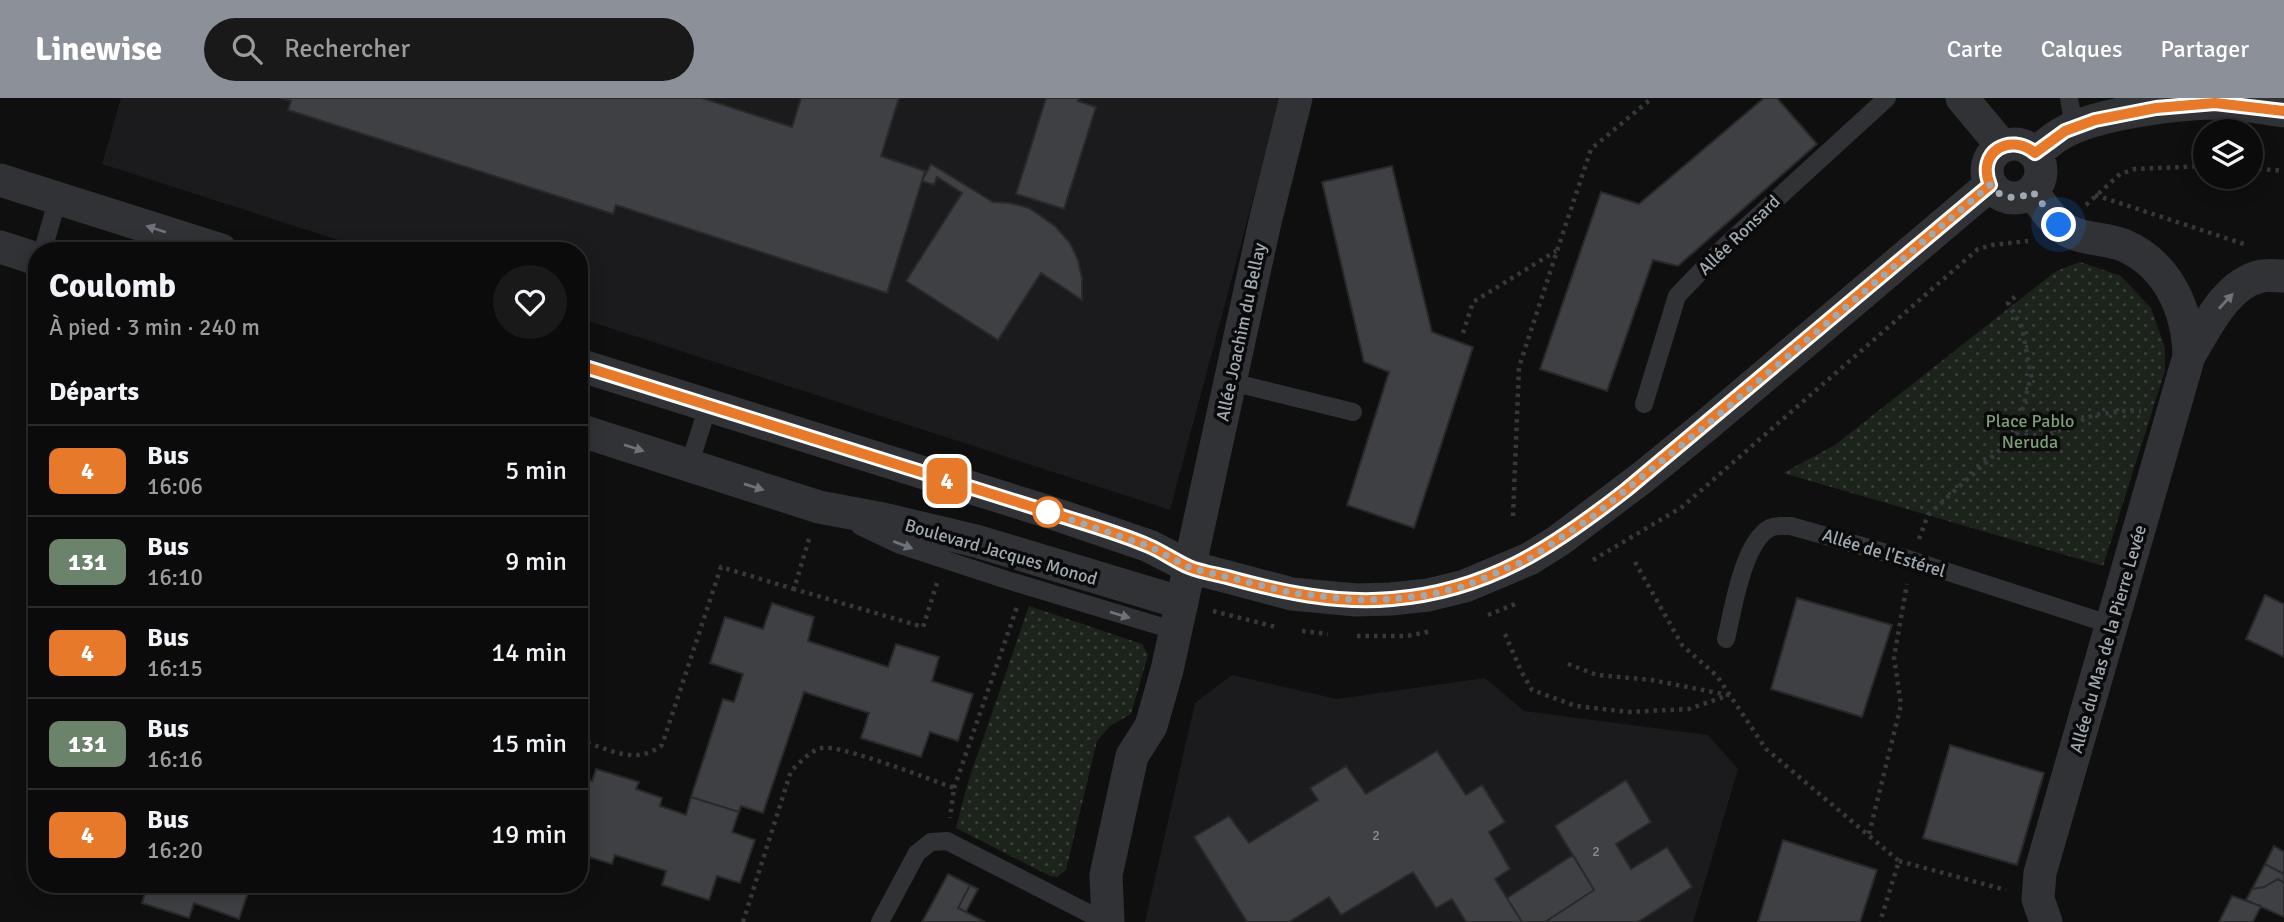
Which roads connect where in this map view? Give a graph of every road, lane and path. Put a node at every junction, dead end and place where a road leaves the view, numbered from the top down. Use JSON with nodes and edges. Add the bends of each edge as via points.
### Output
{"nodes":[{"id":1,"x":1296,"y":98,"type":"edge"},
{"id":2,"x":1652,"y":98,"type":"edge"},
{"id":3,"x":1887,"y":98,"type":"edge"},
{"id":4,"x":1962,"y":98,"type":"edge"},
{"id":5,"x":2284,"y":111,"type":"edge"},
{"id":6,"x":2071,"y":113,"type":"edge"},
{"id":7,"x":2002,"y":146,"type":"junction"},
{"id":8,"x":2035,"y":153,"type":"junction"},
{"id":9,"x":2193,"y":167,"type":"edge"},
{"id":10,"x":2263,"y":169,"type":"edge"},
{"id":11,"x":2284,"y":172,"type":"edge"},
{"id":12,"x":0,"y":180,"type":"edge"},
{"id":13,"x":1990,"y":185,"type":"junction"},
{"id":14,"x":2033,"y":192,"type":"junction"},
{"id":15,"x":58,"y":198,"type":"junction"},
{"id":16,"x":45,"y":242,"type":"edge"},
{"id":17,"x":196,"y":242,"type":"edge"},
{"id":18,"x":2248,"y":246,"type":"dead end"},
{"id":19,"x":0,"y":247,"type":"edge"},
{"id":20,"x":1557,"y":251,"type":"junction"},
{"id":21,"x":28,"y":256,"type":"edge"},
{"id":22,"x":2284,"y":276,"type":"edge"},
{"id":23,"x":1464,"y":333,"type":"dead end"},
{"id":24,"x":2189,"y":356,"type":"junction"},
{"id":25,"x":588,"y":368,"type":"edge"},
{"id":26,"x":1231,"y":382,"type":"junction"},
{"id":27,"x":1644,"y":404,"type":"dead end"},
{"id":28,"x":708,"y":406,"type":"junction"},
{"id":29,"x":2152,"y":411,"type":"dead end"},
{"id":30,"x":1353,"y":412,"type":"dead end"},
{"id":31,"x":588,"y":433,"type":"edge"},
{"id":32,"x":2016,"y":435,"type":"dead end"},
{"id":33,"x":689,"y":466,"type":"junction"},
{"id":34,"x":819,"y":507,"type":"junction"},
{"id":35,"x":1513,"y":516,"type":"dead end"},
{"id":36,"x":945,"y":559,"type":"junction"},
{"id":37,"x":1634,"y":562,"type":"dead end"},
{"id":38,"x":1190,"y":568,"type":"junction"},
{"id":39,"x":1024,"y":586,"type":"junction"},
{"id":40,"x":794,"y":589,"type":"junction"},
{"id":41,"x":1179,"y":617,"type":"junction"},
{"id":42,"x":2112,"y":625,"type":"junction"},
{"id":43,"x":1505,"y":634,"type":"dead end"},
{"id":44,"x":1726,"y":639,"type":"dead end"},
{"id":45,"x":1568,"y":664,"type":"dead end"},
{"id":46,"x":1729,"y":695,"type":"junction"},
{"id":47,"x":588,"y":743,"type":"edge"},
{"id":48,"x":954,"y":788,"type":"junction"},
{"id":49,"x":947,"y":841,"type":"junction"},
{"id":50,"x":1899,"y":861,"type":"junction"},
{"id":51,"x":2042,"y":910,"type":"edge"},
{"id":52,"x":743,"y":922,"type":"edge"},
{"id":53,"x":880,"y":922,"type":"edge"},
{"id":54,"x":1107,"y":922,"type":"edge"},
{"id":55,"x":1880,"y":922,"type":"edge"}],
"edges":[{"from":1,"to":26,"type":"street","name":"Allée Joachim du Bellay"},
{"from":2,"to":20,"type":"path","via":[[1591,149]]},
{"from":3,"to":27,"type":"lane","name":"Allée Ronsard","via":[[1676,296]]},
{"from":4,"to":7,"type":"street"},
{"from":5,"to":6,"type":"street","via":[[2215,103],[2095,120]]},
{"from":6,"to":8,"type":"street"},
{"from":7,"to":8,"type":"street","via":[[2020,144]]},
{"from":7,"to":13,"type":"street","via":[[1988,162]]},
{"from":8,"to":14,"type":"street","via":[[2041,165]]},
{"from":9,"to":18,"type":"path","via":[[2135,169],[2120,174],[2095,195]]},
{"from":10,"to":11,"type":"path"},
{"from":12,"to":15,"type":"street"},
{"from":13,"to":14,"type":"street","via":[[2009,198]]},
{"from":13,"to":38,"type":"street","via":[[1643,477],[1529,559],[1465,586],[1428,595],[1356,600],[1292,593]]},
{"from":14,"to":24,"type":"street","name":"Allée du Mas de la Pierre Levée","via":[[2069,232],[2124,246],[2160,272],[2183,312]]},
{"from":15,"to":16,"type":"lane"},
{"from":17,"to":15,"type":"street","one_way":true},
{"from":19,"to":21,"type":"street"},
{"from":20,"to":23,"type":"path","via":[[1473,302]]},
{"from":20,"to":35,"type":"path","via":[[1519,367]]},
{"from":24,"to":22,"type":"street","name":"Allée du Mas de la Pierre Levée","one_way":true,"via":[[2229,296],[2248,281]]},
{"from":24,"to":42,"type":"street","name":"Allée du Mas de la Pierre Levée"},
{"from":25,"to":28,"type":"street"},
{"from":26,"to":30,"type":"lane"},
{"from":26,"to":38,"type":"street","name":"Allée Joachim du Bellay"},
{"from":28,"to":33,"type":"lane"},
{"from":28,"to":38,"type":"street","via":[[1149,546]]},
{"from":29,"to":32,"type":"path","via":[[2094,415],[2048,435]]},
{"from":31,"to":33,"type":"street","name":"Boulevard Jacques Monod","one_way":true},
{"from":33,"to":34,"type":"street","name":"Boulevard Jacques Monod","one_way":true},
{"from":34,"to":36,"type":"lane","one_way":true,"via":[[900,545]]},
{"from":34,"to":40,"type":"path"},
{"from":34,"to":41,"type":"street","name":"Boulevard Jacques Monod","via":[[976,541]]},
{"from":36,"to":39,"type":"lane"},
{"from":36,"to":40,"type":"path","via":[[923,627]]},
{"from":37,"to":46,"type":"path","via":[[1682,645],[1717,676]]},
{"from":38,"to":41,"type":"street","name":"Allée Joachim du Bellay"},
{"from":39,"to":41,"type":"lane","one_way":true},
{"from":39,"to":48,"type":"path"},
{"from":40,"to":47,"type":"path","via":[[721,567],[662,745],[638,757]]},
{"from":41,"to":54,"type":"street","name":"Allée Joachim du Bellay","via":[[1155,716],[1132,757],[1106,875]]},
{"from":42,"to":44,"type":"lane","name":"Allée de l'Estérel","via":[[1791,526],[1771,527],[1758,538],[1748,557]]},
{"from":42,"to":51,"type":"street","name":"Allée du Mas de la Pierre Levée","via":[[2040,873]]},
{"from":43,"to":46,"type":"path","via":[[1532,690],[1576,706],[1629,712],[1689,709]]},
{"from":45,"to":46,"type":"path","via":[[1597,675]]},
{"from":46,"to":50,"type":"path","via":[[1766,749]]},
{"from":48,"to":49,"type":"path"},
{"from":48,"to":52,"type":"path","via":[[825,747],[809,754],[791,771]]},
{"from":49,"to":53,"type":"lane","via":[[931,842],[916,853]]},
{"from":49,"to":54,"type":"lane"},
{"from":50,"to":51,"type":"path"},
{"from":50,"to":55,"type":"path"}]}
